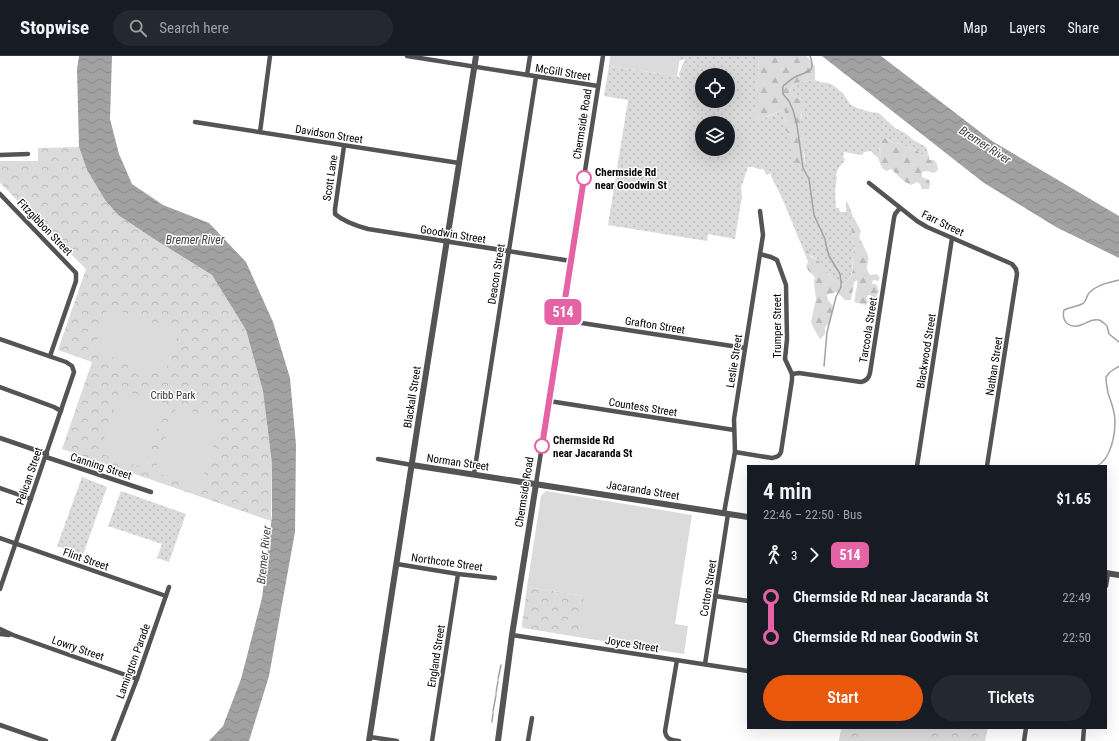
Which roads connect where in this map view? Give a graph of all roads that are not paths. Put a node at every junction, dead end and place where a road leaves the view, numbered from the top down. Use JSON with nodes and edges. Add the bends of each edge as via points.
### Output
{"nodes":[{"id":1,"x":270,"y":56,"type":"edge"},
{"id":2,"x":407,"y":56,"type":"edge"},
{"id":3,"x":476,"y":56,"type":"edge"},
{"id":4,"x":530,"y":56,"type":"edge"},
{"id":5,"x":603,"y":56,"type":"edge"},
{"id":6,"x":474,"y":67,"type":"junction"},
{"id":7,"x":527,"y":75,"type":"junction"},
{"id":8,"x":536,"y":77,"type":"junction"},
{"id":9,"x":598,"y":86,"type":"junction"},
{"id":10,"x":195,"y":122,"type":"dead end"},
{"id":11,"x":260,"y":132,"type":"junction"},
{"id":12,"x":344,"y":146,"type":"junction"},
{"id":13,"x":28,"y":154,"type":"dead end"},
{"id":14,"x":0,"y":155,"type":"edge"},
{"id":15,"x":459,"y":163,"type":"junction"},
{"id":16,"x":869,"y":183,"type":"dead end"},
{"id":17,"x":0,"y":194,"type":"edge"},
{"id":18,"x":900,"y":208,"type":"junction"},
{"id":19,"x":760,"y":211,"type":"dead end"},
{"id":20,"x":335,"y":214,"type":"joint"},
{"id":21,"x":952,"y":238,"type":"junction"},
{"id":22,"x":447,"y":242,"type":"junction"},
{"id":23,"x":508,"y":252,"type":"junction"},
{"id":24,"x":760,"y":254,"type":"junction"},
{"id":25,"x":570,"y":261,"type":"junction"},
{"id":26,"x":1016,"y":269,"type":"joint"},
{"id":27,"x":562,"y":320,"type":"junction"},
{"id":28,"x":0,"y":339,"type":"edge"},
{"id":29,"x":745,"y":348,"type":"junction"},
{"id":30,"x":50,"y":356,"type":"junction"},
{"id":31,"x":792,"y":374,"type":"junction"},
{"id":32,"x":0,"y":387,"type":"edge"},
{"id":33,"x":549,"y":401,"type":"junction"},
{"id":34,"x":61,"y":411,"type":"junction"},
{"id":35,"x":734,"y":430,"type":"junction"},
{"id":36,"x":0,"y":438,"type":"edge"},
{"id":37,"x":734,"y":452,"type":"junction"},
{"id":38,"x":46,"y":456,"type":"junction"},
{"id":39,"x":378,"y":459,"type":"dead end"},
{"id":40,"x":412,"y":465,"type":"junction"},
{"id":41,"x":917,"y":465,"type":"edge"},
{"id":42,"x":987,"y":465,"type":"edge"},
{"id":43,"x":474,"y":474,"type":"junction"},
{"id":44,"x":536,"y":484,"type":"junction"},
{"id":45,"x":0,"y":488,"type":"edge"},
{"id":46,"x":152,"y":492,"type":"dead end"},
{"id":47,"x":31,"y":499,"type":"junction"},
{"id":48,"x":726,"y":514,"type":"junction"},
{"id":49,"x":747,"y":517,"type":"edge"},
{"id":50,"x":0,"y":538,"type":"edge"},
{"id":51,"x":16,"y":544,"type":"junction"},
{"id":52,"x":397,"y":564,"type":"junction"},
{"id":53,"x":1107,"y":573,"type":"edge"},
{"id":54,"x":458,"y":574,"type":"junction"},
{"id":55,"x":1119,"y":574,"type":"edge"},
{"id":56,"x":495,"y":578,"type":"dead end"},
{"id":57,"x":169,"y":587,"type":"dead end"},
{"id":58,"x":0,"y":589,"type":"edge"},
{"id":59,"x":166,"y":596,"type":"junction"},
{"id":60,"x":715,"y":596,"type":"junction"},
{"id":61,"x":747,"y":601,"type":"edge"},
{"id":62,"x":0,"y":629,"type":"edge"},
{"id":63,"x":0,"y":634,"type":"edge"},
{"id":64,"x":12,"y":635,"type":"junction"},
{"id":65,"x":512,"y":635,"type":"junction"},
{"id":66,"x":677,"y":660,"type":"junction"},
{"id":67,"x":705,"y":664,"type":"junction"},
{"id":68,"x":747,"y":671,"type":"edge"},
{"id":69,"x":137,"y":679,"type":"junction"},
{"id":70,"x":532,"y":718,"type":"dead end"},
{"id":71,"x":0,"y":725,"type":"edge"},
{"id":72,"x":1026,"y":729,"type":"edge"},
{"id":73,"x":1084,"y":729,"type":"edge"},
{"id":74,"x":370,"y":739,"type":"edge"},
{"id":75,"x":46,"y":741,"type":"edge"},
{"id":76,"x":113,"y":741,"type":"edge"},
{"id":77,"x":397,"y":741,"type":"edge"},
{"id":78,"x":432,"y":741,"type":"edge"},
{"id":79,"x":498,"y":741,"type":"edge"},
{"id":80,"x":528,"y":741,"type":"edge"},
{"id":81,"x":679,"y":741,"type":"edge"},
{"id":82,"x":1024,"y":741,"type":"edge"},
{"id":83,"x":1082,"y":741,"type":"edge"}],
"edges":[{"from":1,"to":11,"type":"street"},
{"from":2,"to":6,"type":"street","name":"McGill Street"},
{"from":3,"to":6,"type":"street","name":"Blackall Street"},
{"from":4,"to":7,"type":"street"},
{"from":5,"to":9,"type":"street","name":"Chermside Road"},
{"from":6,"to":7,"type":"street","name":"McGill Street"},
{"from":6,"to":15,"type":"street","name":"Blackall Street"},
{"from":7,"to":8,"type":"street","name":"McGill Street"},
{"from":8,"to":9,"type":"street","name":"McGill Street"},
{"from":8,"to":23,"type":"street","name":"Deacon Street"},
{"from":9,"to":25,"type":"street","name":"Chermside Road"},
{"from":10,"to":11,"type":"street","name":"Davidson Street"},
{"from":11,"to":12,"type":"street","name":"Davidson Street"},
{"from":12,"to":15,"type":"street","name":"Davidson Street"},
{"from":12,"to":20,"type":"street","name":"Scott Lane"},
{"from":13,"to":14,"type":"street"},
{"from":15,"to":22,"type":"street","name":"Blackall Street"},
{"from":16,"to":18,"type":"street","name":"Farr Street"},
{"from":17,"to":30,"type":"street","name":"Fitzgibbon Street","via":[[76,273],[76,281]]},
{"from":18,"to":21,"type":"street","name":"Farr Street","via":[[927,227]]},
{"from":18,"to":31,"type":"street","name":"Tarcoola Street","via":[[894,218],[868,379],[859,382],[801,373]]},
{"from":19,"to":24,"type":"street","name":"Leslie Street","via":[[763,235]]},
{"from":20,"to":22,"type":"street","name":"Goodwin Street","via":[[365,228]]},
{"from":21,"to":26,"type":"street","name":"Farr Street","via":[[1012,264]]},
{"from":21,"to":41,"type":"street","name":"Blackwood Street"},
{"from":22,"to":23,"type":"street","name":"Goodwin Street"},
{"from":22,"to":40,"type":"street","name":"Blackall Street"},
{"from":23,"to":25,"type":"street","name":"Goodwin Street"},
{"from":23,"to":43,"type":"street","name":"Deacon Street"},
{"from":24,"to":29,"type":"street","name":"Leslie Street"},
{"from":24,"to":31,"type":"street","name":"Trumper Street","via":[[777,260],[786,285],[785,358]]},
{"from":25,"to":27,"type":"street","name":"Chermside Road"},
{"from":26,"to":42,"type":"street","name":"Nathan Street"},
{"from":27,"to":29,"type":"street","name":"Grafton Street"},
{"from":27,"to":33,"type":"street","name":"Chermside Road"},
{"from":28,"to":30,"type":"street"},
{"from":29,"to":35,"type":"street","name":"Leslie Street"},
{"from":30,"to":34,"type":"street","name":"Pelican Street","via":[[74,368]]},
{"from":31,"to":37,"type":"street","name":"Trumper Street","via":[[781,452],[772,458]]},
{"from":32,"to":34,"type":"street"},
{"from":33,"to":35,"type":"street","name":"Countess Street"},
{"from":33,"to":44,"type":"street","name":"Chermside Road"},
{"from":34,"to":38,"type":"street","name":"Pelican Street"},
{"from":35,"to":37,"type":"street","name":"Leslie Street"},
{"from":36,"to":38,"type":"street","name":"Canning Street"},
{"from":37,"to":48,"type":"street","name":"Leslie Street"},
{"from":38,"to":46,"type":"street","name":"Canning Street"},
{"from":38,"to":47,"type":"street","name":"Pelican Street"},
{"from":39,"to":40,"type":"street","name":"Norman Street"},
{"from":40,"to":43,"type":"street","name":"Norman Street"},
{"from":40,"to":52,"type":"street","name":"Blackall Street"},
{"from":43,"to":44,"type":"street","name":"Norman Street"},
{"from":44,"to":48,"type":"street","name":"Jacaranda Street"},
{"from":44,"to":65,"type":"street","name":"Chermside Road"},
{"from":45,"to":47,"type":"street"},
{"from":47,"to":51,"type":"street","name":"Pelican Street"},
{"from":48,"to":49,"type":"street","name":"Jacaranda Street"},
{"from":48,"to":60,"type":"street","name":"Cotton Street"},
{"from":50,"to":51,"type":"street","name":"Flint Street"},
{"from":51,"to":58,"type":"street","name":"Pelican Street"},
{"from":51,"to":59,"type":"street","name":"Flint Street"},
{"from":52,"to":54,"type":"street","name":"Northcote Street"},
{"from":52,"to":74,"type":"street","name":"Blackall Street"},
{"from":53,"to":55,"type":"street"},
{"from":54,"to":56,"type":"street","name":"Northcote Street"},
{"from":54,"to":78,"type":"street","name":"England Street"},
{"from":57,"to":59,"type":"street","name":"Lamington Parade"},
{"from":59,"to":69,"type":"street","name":"Lamington Parade"},
{"from":60,"to":61,"type":"street"},
{"from":60,"to":67,"type":"street","name":"Cotton Street"},
{"from":62,"to":64,"type":"street","name":"Lowry Street"},
{"from":63,"to":64,"type":"street","name":"Lowry Street"},
{"from":64,"to":69,"type":"street","name":"Lowry Street"},
{"from":65,"to":66,"type":"street","name":"Joyce Street"},
{"from":65,"to":79,"type":"street","name":"Chermside Road"},
{"from":66,"to":67,"type":"street","name":"Joyce Street"},
{"from":66,"to":81,"type":"street","via":[[665,731],[667,737]]},
{"from":67,"to":68,"type":"street","name":"Joyce Street"},
{"from":69,"to":76,"type":"street","name":"Lamington Parade"},
{"from":70,"to":80,"type":"street"},
{"from":71,"to":75,"type":"street"},
{"from":72,"to":82,"type":"street"},
{"from":73,"to":83,"type":"street"},
{"from":74,"to":77,"type":"street"}]}
